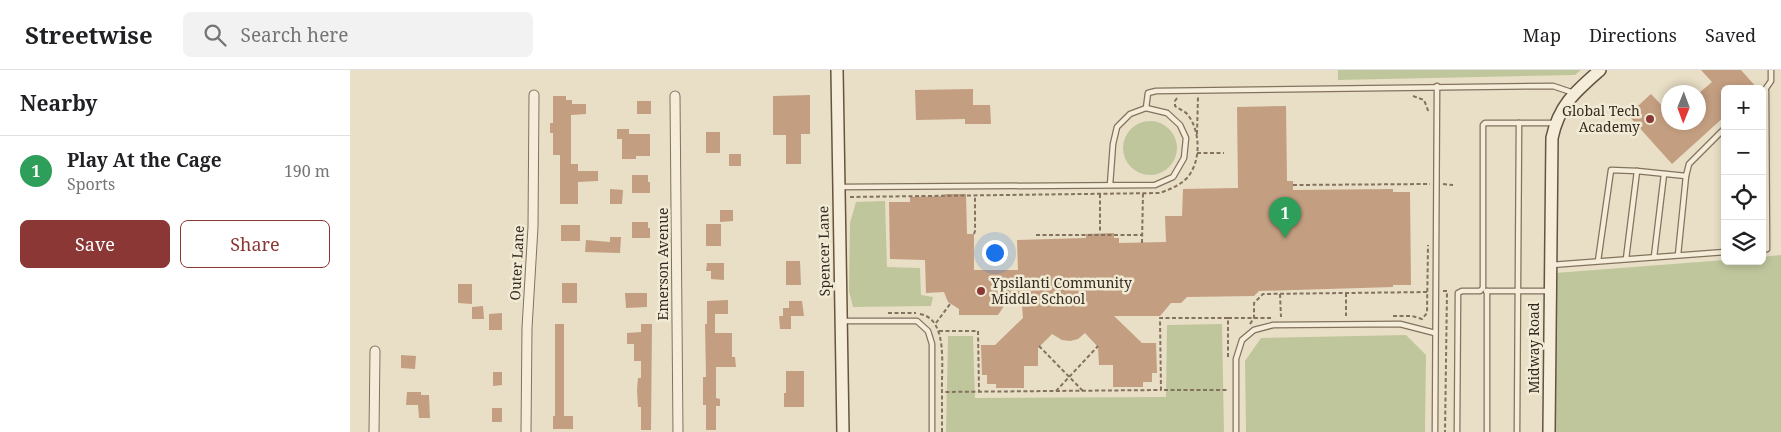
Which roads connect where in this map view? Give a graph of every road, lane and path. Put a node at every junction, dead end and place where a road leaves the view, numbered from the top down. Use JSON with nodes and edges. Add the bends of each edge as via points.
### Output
{"nodes":[{"id":1,"x":836,"y":70,"type":"edge"},
{"id":2,"x":1600,"y":70,"type":"edge"},
{"id":3,"x":1771,"y":70,"type":"edge"},
{"id":4,"x":1437,"y":86,"type":"junction"},
{"id":5,"x":1766,"y":89,"type":"edge"},
{"id":6,"x":1574,"y":93,"type":"junction"},
{"id":7,"x":1410,"y":94,"type":"dead end"},
{"id":8,"x":534,"y":95,"type":"dead end"},
{"id":9,"x":675,"y":96,"type":"dead end"},
{"id":10,"x":1198,"y":96,"type":"dead end"},
{"id":11,"x":1178,"y":97,"type":"dead end"},
{"id":12,"x":1146,"y":108,"type":"junction"},
{"id":13,"x":1429,"y":120,"type":"dead end"},
{"id":14,"x":1519,"y":122,"type":"junction"},
{"id":15,"x":1555,"y":123,"type":"junction"},
{"id":16,"x":1723,"y":130,"type":"edge"},
{"id":17,"x":1765,"y":130,"type":"edge"},
{"id":18,"x":1197,"y":140,"type":"junction"},
{"id":19,"x":1197,"y":153,"type":"junction"},
{"id":20,"x":1224,"y":153,"type":"dead end"},
{"id":21,"x":1637,"y":171,"type":"junction"},
{"id":22,"x":1664,"y":174,"type":"junction"},
{"id":23,"x":1686,"y":176,"type":"junction"},
{"id":24,"x":1293,"y":184,"type":"dead end"},
{"id":25,"x":1436,"y":184,"type":"junction"},
{"id":26,"x":1110,"y":185,"type":"junction"},
{"id":27,"x":1453,"y":185,"type":"dead end"},
{"id":28,"x":839,"y":192,"type":"junction"},
{"id":29,"x":1143,"y":193,"type":"junction"},
{"id":30,"x":1100,"y":194,"type":"junction"},
{"id":31,"x":975,"y":195,"type":"junction"},
{"id":32,"x":1100,"y":233,"type":"dead end"},
{"id":33,"x":974,"y":234,"type":"dead end"},
{"id":34,"x":1036,"y":235,"type":"dead end"},
{"id":35,"x":1142,"y":235,"type":"junction"},
{"id":36,"x":1142,"y":243,"type":"dead end"},
{"id":37,"x":1428,"y":243,"type":"dead end"},
{"id":38,"x":1766,"y":249,"type":"edge"},
{"id":39,"x":1721,"y":252,"type":"edge"},
{"id":40,"x":1678,"y":255,"type":"junction"},
{"id":41,"x":1654,"y":257,"type":"junction"},
{"id":42,"x":1626,"y":259,"type":"junction"},
{"id":43,"x":1598,"y":261,"type":"junction"},
{"id":44,"x":1550,"y":265,"type":"junction"},
{"id":45,"x":1480,"y":291,"type":"junction"},
{"id":46,"x":1488,"y":291,"type":"junction"},
{"id":47,"x":1517,"y":291,"type":"junction"},
{"id":48,"x":1550,"y":291,"type":"junction"},
{"id":49,"x":1346,"y":293,"type":"dead end"},
{"id":50,"x":1280,"y":294,"type":"dead end"},
{"id":51,"x":950,"y":304,"type":"dead end"},
{"id":52,"x":885,"y":313,"type":"dead end"},
{"id":53,"x":1346,"y":316,"type":"dead end"},
{"id":54,"x":1393,"y":316,"type":"dead end"},
{"id":55,"x":1228,"y":318,"type":"junction"},
{"id":56,"x":1272,"y":318,"type":"dead end"},
{"id":57,"x":1281,"y":318,"type":"dead end"},
{"id":58,"x":840,"y":321,"type":"junction"},
{"id":59,"x":936,"y":323,"type":"junction"},
{"id":60,"x":939,"y":331,"type":"junction"},
{"id":61,"x":1435,"y":333,"type":"junction"},
{"id":62,"x":1039,"y":346,"type":"dead end"},
{"id":63,"x":1098,"y":346,"type":"dead end"},
{"id":64,"x":375,"y":351,"type":"dead end"},
{"id":65,"x":1228,"y":364,"type":"dead end"},
{"id":66,"x":1069,"y":377,"type":"junction"},
{"id":67,"x":1083,"y":390,"type":"junction"},
{"id":68,"x":1161,"y":390,"type":"junction"},
{"id":69,"x":1229,"y":390,"type":"dead end"},
{"id":70,"x":979,"y":391,"type":"junction"},
{"id":71,"x":1056,"y":391,"type":"junction"},
{"id":72,"x":942,"y":392,"type":"junction"},
{"id":73,"x":374,"y":432,"type":"edge"},
{"id":74,"x":526,"y":432,"type":"edge"},
{"id":75,"x":678,"y":432,"type":"edge"},
{"id":76,"x":843,"y":432,"type":"edge"},
{"id":77,"x":932,"y":432,"type":"edge"},
{"id":78,"x":942,"y":432,"type":"edge"},
{"id":79,"x":1236,"y":432,"type":"edge"},
{"id":80,"x":1435,"y":432,"type":"edge"},
{"id":81,"x":1457,"y":432,"type":"edge"},
{"id":82,"x":1487,"y":432,"type":"edge"},
{"id":83,"x":1517,"y":432,"type":"edge"},
{"id":84,"x":1549,"y":432,"type":"edge"}],
"edges":[{"from":1,"to":28,"type":"street","name":"Spencer Lane"},
{"from":2,"to":6,"type":"street"},
{"from":3,"to":5,"type":"lane","via":[[1771,81]]},
{"from":4,"to":6,"type":"lane","via":[[1553,86]]},
{"from":4,"to":12,"type":"lane","via":[[1156,91],[1148,93]]},
{"from":4,"to":25,"type":"lane"},
{"from":6,"to":15,"type":"street"},
{"from":7,"to":13,"type":"path","via":[[1424,100]]},
{"from":8,"to":74,"type":"street","name":"Outer Lane"},
{"from":9,"to":75,"type":"street","name":"Emerson Avenue"},
{"from":10,"to":18,"type":"path"},
{"from":11,"to":18,"type":"path","via":[[1175,106],[1187,114]]},
{"from":12,"to":26,"type":"lane","via":[[1130,114],[1117,127]]},
{"from":12,"to":26,"type":"lane","via":[[1166,112],[1180,125],[1186,138],[1184,158],[1173,176],[1155,185]]},
{"from":14,"to":15,"type":"lane"},
{"from":14,"to":45,"type":"lane","via":[[1483,125],[1483,288]]},
{"from":14,"to":47,"type":"lane"},
{"from":15,"to":44,"type":"street","name":"Midway Road","via":[[1551,154]]},
{"from":16,"to":23,"type":"lane","via":[[1689,164]]},
{"from":17,"to":38,"type":"lane"},
{"from":18,"to":19,"type":"path"},
{"from":19,"to":20,"type":"path"},
{"from":19,"to":29,"type":"path","via":[[1188,177],[1176,187],[1160,193]]},
{"from":21,"to":22,"type":"lane"},
{"from":21,"to":42,"type":"lane"},
{"from":21,"to":43,"type":"lane","via":[[1611,170]]},
{"from":22,"to":23,"type":"lane"},
{"from":22,"to":41,"type":"lane"},
{"from":23,"to":40,"type":"lane"},
{"from":24,"to":25,"type":"path"},
{"from":25,"to":27,"type":"path"},
{"from":25,"to":61,"type":"lane"},
{"from":26,"to":28,"type":"lane"},
{"from":28,"to":31,"type":"path"},
{"from":28,"to":58,"type":"street","name":"Spencer Lane"},
{"from":29,"to":30,"type":"path"},
{"from":29,"to":35,"type":"path"},
{"from":30,"to":31,"type":"path"},
{"from":30,"to":32,"type":"path"},
{"from":31,"to":33,"type":"path"},
{"from":34,"to":35,"type":"path"},
{"from":35,"to":36,"type":"path"},
{"from":37,"to":54,"type":"path","via":[[1427,312],[1422,319]]},
{"from":39,"to":40,"type":"lane"},
{"from":40,"to":41,"type":"lane"},
{"from":41,"to":42,"type":"lane"},
{"from":42,"to":43,"type":"lane"},
{"from":43,"to":44,"type":"lane"},
{"from":44,"to":48,"type":"street","name":"Midway Road"},
{"from":45,"to":46,"type":"lane"},
{"from":45,"to":81,"type":"lane","via":[[1458,294]]},
{"from":46,"to":47,"type":"lane"},
{"from":46,"to":82,"type":"lane"},
{"from":47,"to":48,"type":"lane"},
{"from":47,"to":83,"type":"lane"},
{"from":48,"to":84,"type":"street","name":"Midway Road"},
{"from":49,"to":53,"type":"path"},
{"from":50,"to":57,"type":"path"},
{"from":51,"to":59,"type":"path"},
{"from":52,"to":59,"type":"path","via":[[912,312],[927,315]]},
{"from":55,"to":56,"type":"path"},
{"from":55,"to":65,"type":"path"},
{"from":55,"to":68,"type":"path","via":[[1160,318]]},
{"from":58,"to":76,"type":"street","name":"Spencer Lane"},
{"from":58,"to":77,"type":"lane","via":[[917,321],[928,331],[932,344]]},
{"from":59,"to":60,"type":"path"},
{"from":60,"to":70,"type":"path","via":[[978,331]]},
{"from":60,"to":72,"type":"path"},
{"from":61,"to":79,"type":"lane","via":[[1400,324],[1273,325],[1254,330],[1242,340],[1236,358]]},
{"from":61,"to":80,"type":"lane"},
{"from":62,"to":66,"type":"path"},
{"from":63,"to":66,"type":"path"},
{"from":64,"to":73,"type":"street"},
{"from":66,"to":67,"type":"path"},
{"from":66,"to":71,"type":"path"},
{"from":67,"to":68,"type":"path"},
{"from":67,"to":71,"type":"path"},
{"from":68,"to":69,"type":"path"},
{"from":70,"to":71,"type":"path"},
{"from":70,"to":72,"type":"path"},
{"from":72,"to":78,"type":"path"}]}
